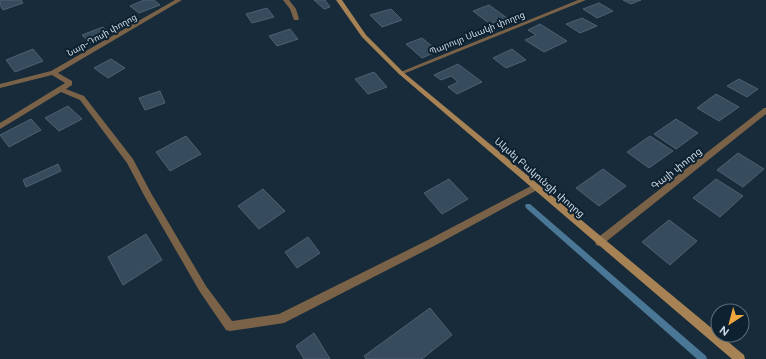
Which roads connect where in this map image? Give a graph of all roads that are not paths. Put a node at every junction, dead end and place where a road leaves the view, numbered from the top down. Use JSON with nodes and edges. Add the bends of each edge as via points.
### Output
{"nodes":[{"id":1,"x":179,"y":0,"type":"edge"},
{"id":2,"x":286,"y":0,"type":"edge"},
{"id":3,"x":339,"y":0,"type":"edge"},
{"id":4,"x":583,"y":0,"type":"edge"},
{"id":5,"x":296,"y":19,"type":"dead end"},
{"id":6,"x":53,"y":73,"type":"junction"},
{"id":7,"x":401,"y":73,"type":"junction"},
{"id":8,"x":0,"y":86,"type":"edge"},
{"id":9,"x":61,"y":89,"type":"junction"},
{"id":10,"x":766,"y":110,"type":"edge"},
{"id":11,"x":0,"y":126,"type":"edge"},
{"id":12,"x":536,"y":187,"type":"junction"},
{"id":13,"x":599,"y":242,"type":"junction"},
{"id":14,"x":740,"y":359,"type":"edge"}],
"edges":[{"from":1,"to":6,"type":"street","name":"Նար-Դոսի փողոց"},
{"from":2,"to":5,"type":"street"},
{"from":3,"to":7,"type":"main road","name":"Ակսել Բակունցի փողոց","via":[[364,36]]},
{"from":4,"to":7,"type":"street","name":"Պարույր Սևակի փողոց"},
{"from":6,"to":8,"type":"street","name":"Նար-Դոսի փողոց"},
{"from":6,"to":9,"type":"street","via":[[70,83]]},
{"from":7,"to":12,"type":"main road","name":"Ակսել Բակունցի փողոց"},
{"from":9,"to":11,"type":"street"},
{"from":9,"to":12,"type":"street","via":[[82,98],[130,161],[203,289],[230,326],[280,319]]},
{"from":10,"to":13,"type":"street","name":"Գայի փողոց"},
{"from":12,"to":13,"type":"main road","name":"Ակսել Բակունցի փողոց"},
{"from":13,"to":14,"type":"main road","name":"Ակսել Բակունցի փողոց"}]}
